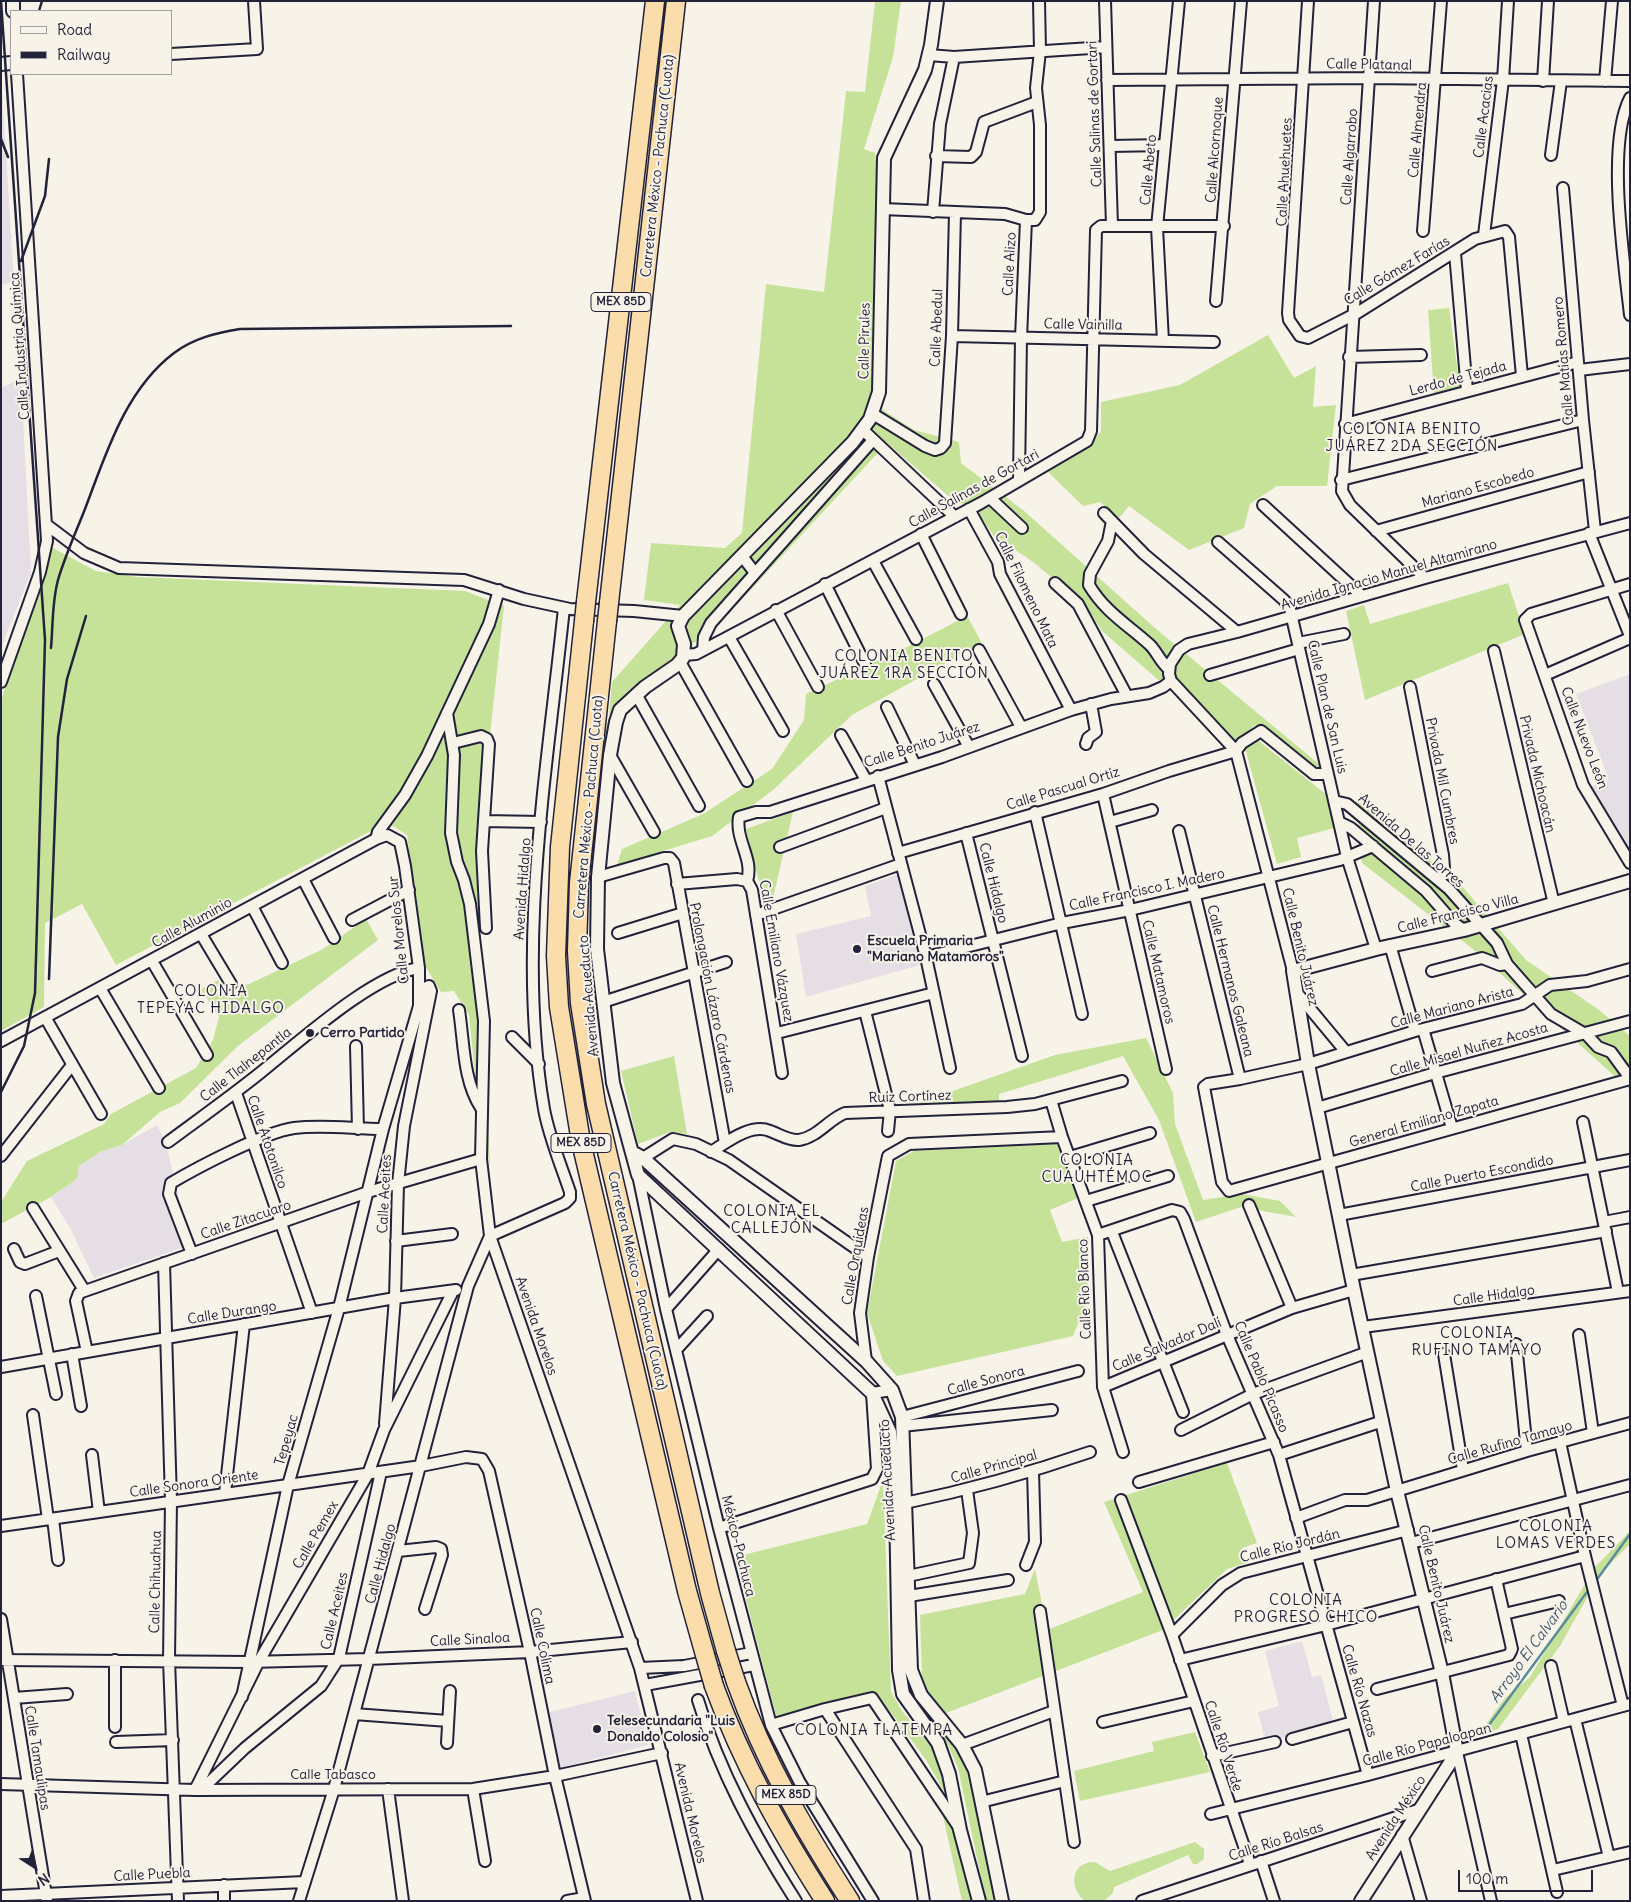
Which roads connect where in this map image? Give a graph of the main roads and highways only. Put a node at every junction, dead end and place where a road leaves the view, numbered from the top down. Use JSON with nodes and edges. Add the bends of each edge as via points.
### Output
{"nodes":[{"id":1,"x":655,"y":1,"type":"edge"},
{"id":2,"x":676,"y":1,"type":"edge"},
{"id":3,"x":825,"y":1901,"type":"edge"},
{"id":4,"x":850,"y":1901,"type":"edge"}],
"edges":[{"from":1,"to":3,"type":"highway","name":"Carretera México - Pachuca (Cuota)","number":"MEX 85D","bridge":true,"via":[[557,884],[559,1014],[581,1142],[687,1591],[714,1686],[750,1772]]},
{"from":2,"to":4,"type":"highway","name":"Carretera México - Pachuca (Cuota)","number":"MEX 85D","bridge":true,"via":[[579,883],[577,951],[580,1004],[596,1104],[726,1651],[756,1735],[778,1780]]}]}
